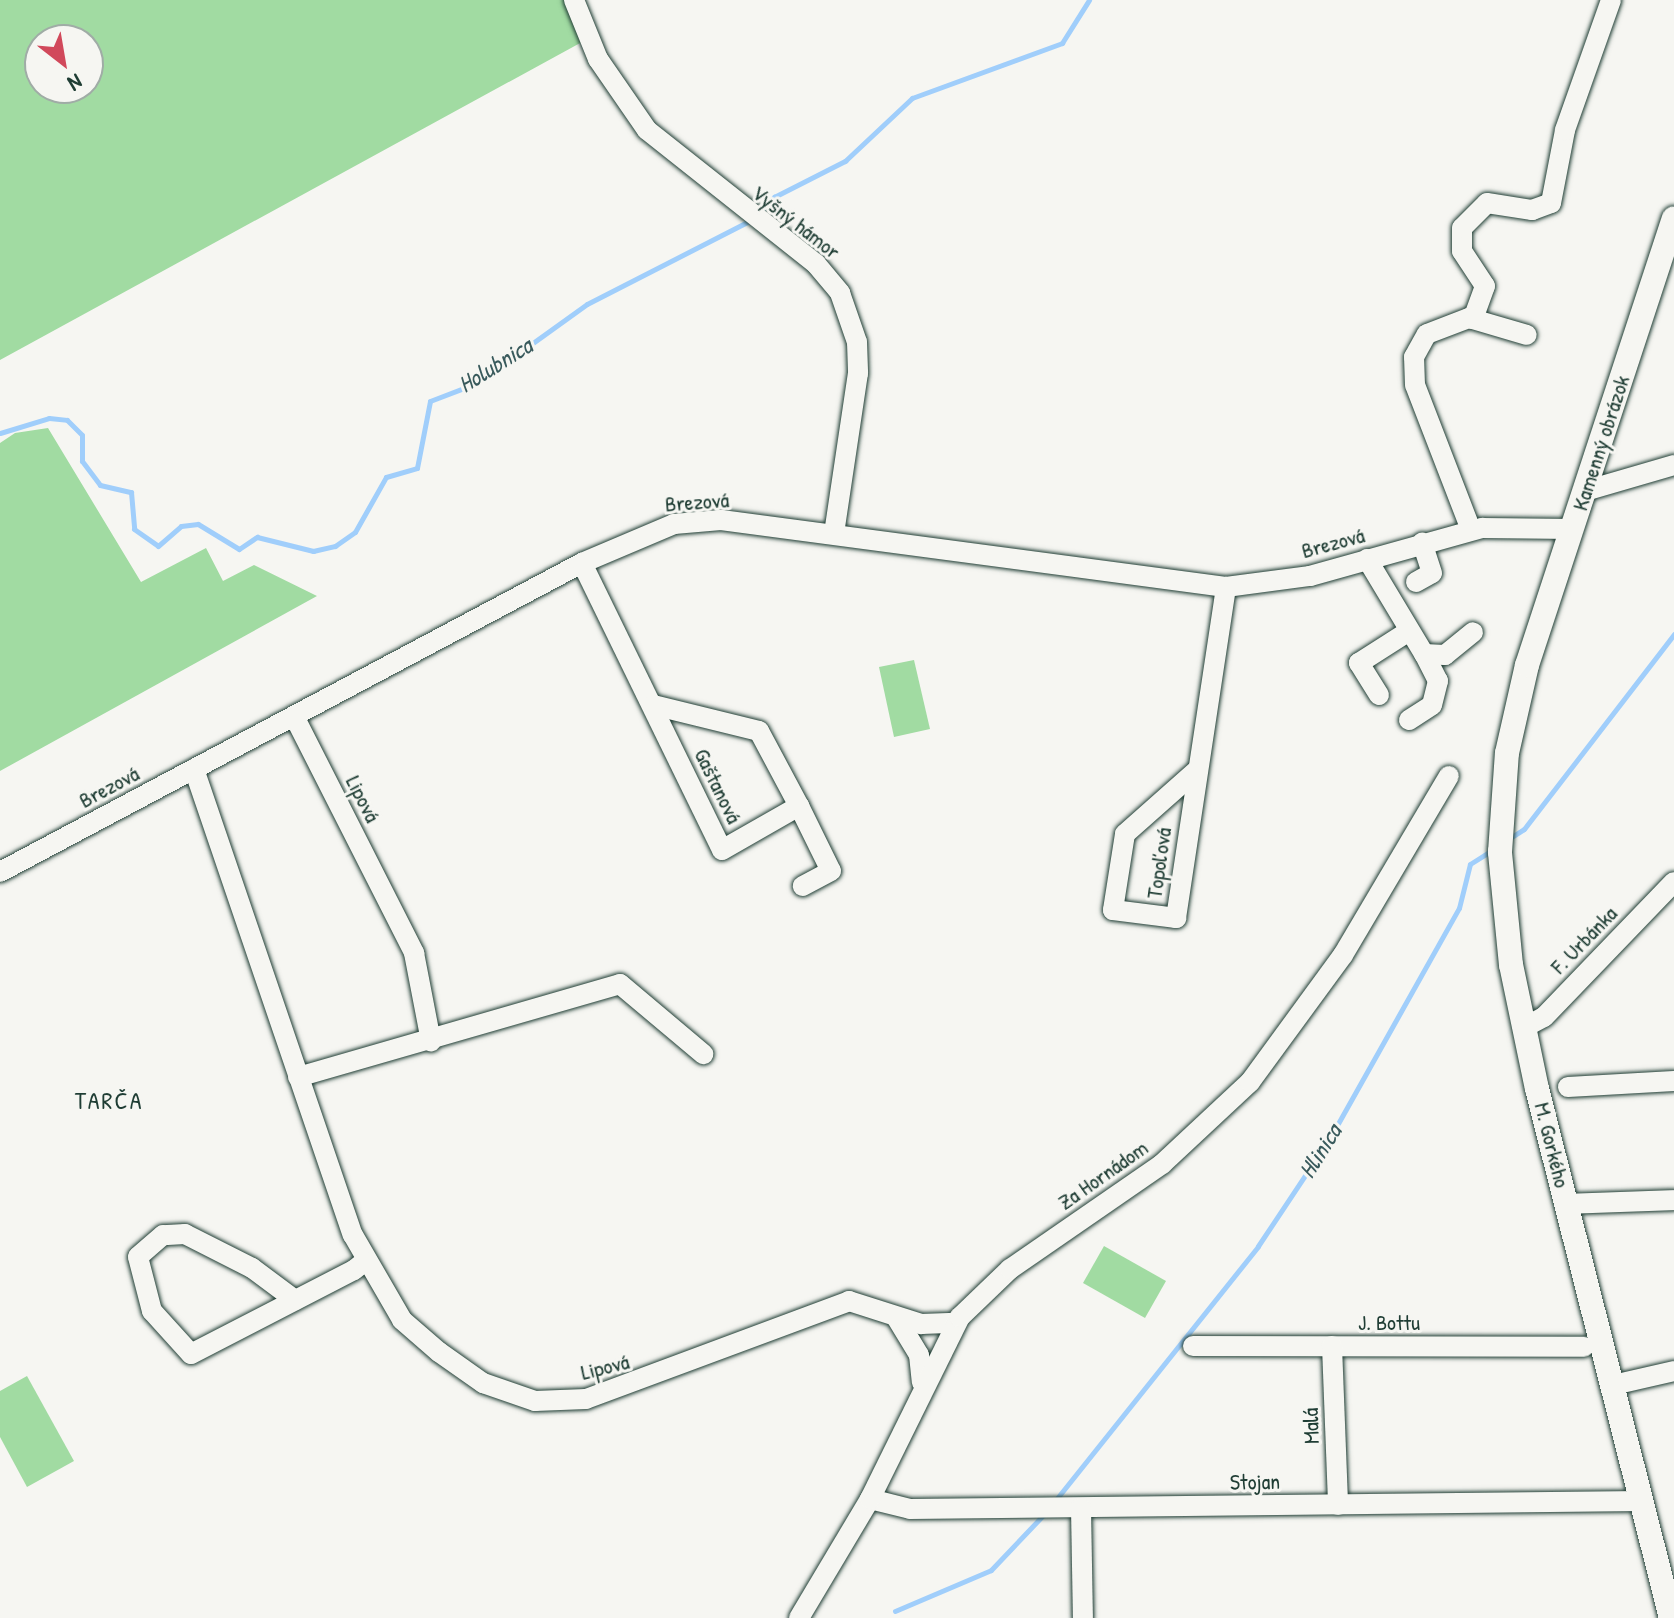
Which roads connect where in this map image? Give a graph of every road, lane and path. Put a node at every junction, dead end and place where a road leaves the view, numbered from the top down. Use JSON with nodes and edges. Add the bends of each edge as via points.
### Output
{"nodes":[{"id":1,"x":574,"y":0,"type":"edge"},
{"id":2,"x":1611,"y":0,"type":"edge"},
{"id":3,"x":1674,"y":219,"type":"edge"},
{"id":4,"x":1473,"y":319,"type":"junction"},
{"id":5,"x":1527,"y":335,"type":"dead end"},
{"id":6,"x":1674,"y":465,"type":"edge"},
{"id":7,"x":1588,"y":490,"type":"junction"},
{"id":8,"x":1573,"y":529,"type":"junction"},
{"id":9,"x":1471,"y":530,"type":"junction"},
{"id":10,"x":834,"y":534,"type":"junction"},
{"id":11,"x":1422,"y":543,"type":"junction"},
{"id":12,"x":1367,"y":559,"type":"junction"},
{"id":13,"x":582,"y":563,"type":"junction"},
{"id":14,"x":1416,"y":582,"type":"dead end"},
{"id":15,"x":1226,"y":587,"type":"junction"},
{"id":16,"x":1409,"y":631,"type":"junction"},
{"id":17,"x":1473,"y":632,"type":"dead end"},
{"id":18,"x":1424,"y":654,"type":"junction"},
{"id":19,"x":1527,"y":665,"type":"joint"},
{"id":20,"x":1379,"y":695,"type":"dead end"},
{"id":21,"x":653,"y":705,"type":"junction"},
{"id":22,"x":294,"y":716,"type":"junction"},
{"id":23,"x":1409,"y":720,"type":"dead end"},
{"id":24,"x":194,"y":769,"type":"junction"},
{"id":25,"x":1196,"y":771,"type":"junction"},
{"id":26,"x":1449,"y":776,"type":"dead end"},
{"id":27,"x":799,"y":806,"type":"junction"},
{"id":28,"x":0,"y":872,"type":"edge"},
{"id":29,"x":1674,"y":882,"type":"edge"},
{"id":30,"x":803,"y":886,"type":"dead end"},
{"id":31,"x":1525,"y":1027,"type":"junction"},
{"id":32,"x":431,"y":1041,"type":"junction"},
{"id":33,"x":703,"y":1054,"type":"dead end"},
{"id":34,"x":298,"y":1077,"type":"junction"},
{"id":35,"x":1674,"y":1081,"type":"edge"},
{"id":36,"x":1568,"y":1087,"type":"dead end"},
{"id":37,"x":1674,"y":1200,"type":"edge"},
{"id":38,"x":1567,"y":1204,"type":"junction"},
{"id":39,"x":365,"y":1261,"type":"junction"},
{"id":40,"x":295,"y":1300,"type":"junction"},
{"id":41,"x":896,"y":1317,"type":"junction"},
{"id":42,"x":956,"y":1323,"type":"junction"},
{"id":43,"x":1193,"y":1346,"type":"dead end"},
{"id":44,"x":1332,"y":1346,"type":"junction"},
{"id":45,"x":1584,"y":1347,"type":"dead end"},
{"id":46,"x":1674,"y":1371,"type":"edge"},
{"id":47,"x":922,"y":1382,"type":"junction"},
{"id":48,"x":1613,"y":1385,"type":"junction"},
{"id":49,"x":870,"y":1499,"type":"junction"},
{"id":50,"x":1642,"y":1501,"type":"junction"},
{"id":51,"x":1338,"y":1505,"type":"junction"},
{"id":52,"x":1071,"y":1508,"type":"junction"},
{"id":53,"x":799,"y":1618,"type":"edge"},
{"id":54,"x":1083,"y":1618,"type":"edge"},
{"id":55,"x":1671,"y":1618,"type":"edge"}],
"edges":[{"from":1,"to":10,"type":"street","name":"Vyšný hámor","via":[[598,59],[647,130],[830,277],[857,342]]},
{"from":2,"to":4,"type":"street","via":[[1565,130],[1557,191],[1545,208],[1487,203],[1462,228],[1462,251],[1485,286]]},
{"from":3,"to":7,"type":"main road","name":"Kamenný obrázok"},
{"from":4,"to":5,"type":"street"},
{"from":4,"to":9,"type":"street","via":[[1427,334],[1414,357],[1415,385]]},
{"from":6,"to":7,"type":"street"},
{"from":7,"to":8,"type":"main road","name":"Kamenný obrázok"},
{"from":8,"to":9,"type":"street","name":"Brezová"},
{"from":8,"to":19,"type":"main road","name":"Kamenný obrázok"},
{"from":9,"to":11,"type":"street","name":"Brezová"},
{"from":10,"to":13,"type":"street","name":"Brezová","via":[[697,521],[653,529]]},
{"from":10,"to":15,"type":"street","name":"Brezová"},
{"from":11,"to":12,"type":"street","name":"Brezová"},
{"from":11,"to":14,"type":"street","via":[[1432,573]]},
{"from":12,"to":15,"type":"street","name":"Brezová"},
{"from":12,"to":16,"type":"street"},
{"from":13,"to":21,"type":"street","name":"Gaštanová"},
{"from":13,"to":22,"type":"street","name":"Brezová"},
{"from":15,"to":25,"type":"street","name":"Topoľová"},
{"from":16,"to":18,"type":"street"},
{"from":16,"to":20,"type":"street","via":[[1359,663]]},
{"from":17,"to":18,"type":"street","via":[[1445,655]]},
{"from":18,"to":23,"type":"street","via":[[1438,681],[1432,705]]},
{"from":19,"to":31,"type":"main road","name":"M. Gorkého","via":[[1503,793],[1502,898]]},
{"from":21,"to":27,"type":"street","name":"Gaštanová","via":[[759,731]]},
{"from":21,"to":27,"type":"street","name":"Gaštanová","via":[[722,850]]},
{"from":22,"to":24,"type":"street","name":"Brezová"},
{"from":22,"to":32,"type":"street","name":"Lipová","via":[[414,953],[426,988]]},
{"from":24,"to":28,"type":"street","name":"Brezová"},
{"from":24,"to":34,"type":"street","name":"Lipová"},
{"from":25,"to":25,"type":"street","name":"Topoľová","via":[[1125,834],[1113,910],[1176,918]]},
{"from":26,"to":42,"type":"street","name":"Za Hornádom","via":[[1343,955],[1250,1082],[1162,1164],[983,1290]]},
{"from":27,"to":30,"type":"street","name":"Gaštanová","via":[[831,871]]},
{"from":29,"to":31,"type":"street","name":"F. Urbánka","via":[[1544,1017]]},
{"from":31,"to":38,"type":"main road","name":"M. Gorkého"},
{"from":32,"to":33,"type":"street","via":[[620,984]]},
{"from":32,"to":34,"type":"street"},
{"from":34,"to":39,"type":"street","name":"Lipová"},
{"from":35,"to":36,"type":"street"},
{"from":37,"to":38,"type":"street"},
{"from":38,"to":48,"type":"main road","name":"M. Gorkého"},
{"from":39,"to":40,"type":"street"},
{"from":39,"to":41,"type":"street","name":"Lipová","via":[[402,1320],[439,1352],[483,1383],[535,1401],[586,1399],[649,1381],[849,1301]]},
{"from":40,"to":40,"type":"street","via":[[252,1268],[185,1234],[163,1235],[138,1257],[152,1311],[191,1354]]},
{"from":41,"to":42,"type":"street","name":"Lipová"},
{"from":41,"to":47,"type":"street","via":[[919,1355]]},
{"from":42,"to":47,"type":"street","name":"Za Hornádom"},
{"from":43,"to":44,"type":"street","name":"J. Bottu"},
{"from":44,"to":45,"type":"street","name":"J. Bottu"},
{"from":44,"to":51,"type":"street","name":"Malá"},
{"from":46,"to":48,"type":"street"},
{"from":47,"to":49,"type":"street","name":"Za Hornádom"},
{"from":48,"to":50,"type":"main road","name":"M. Gorkého"},
{"from":49,"to":52,"type":"street","name":"Stojan","via":[[910,1509]]},
{"from":49,"to":53,"type":"street","name":"Za Hornádom"},
{"from":50,"to":51,"type":"street","name":"Stojan"},
{"from":50,"to":55,"type":"main road","name":"M. Gorkého"},
{"from":51,"to":52,"type":"street","name":"Stojan"},
{"from":52,"to":54,"type":"street"}]}
